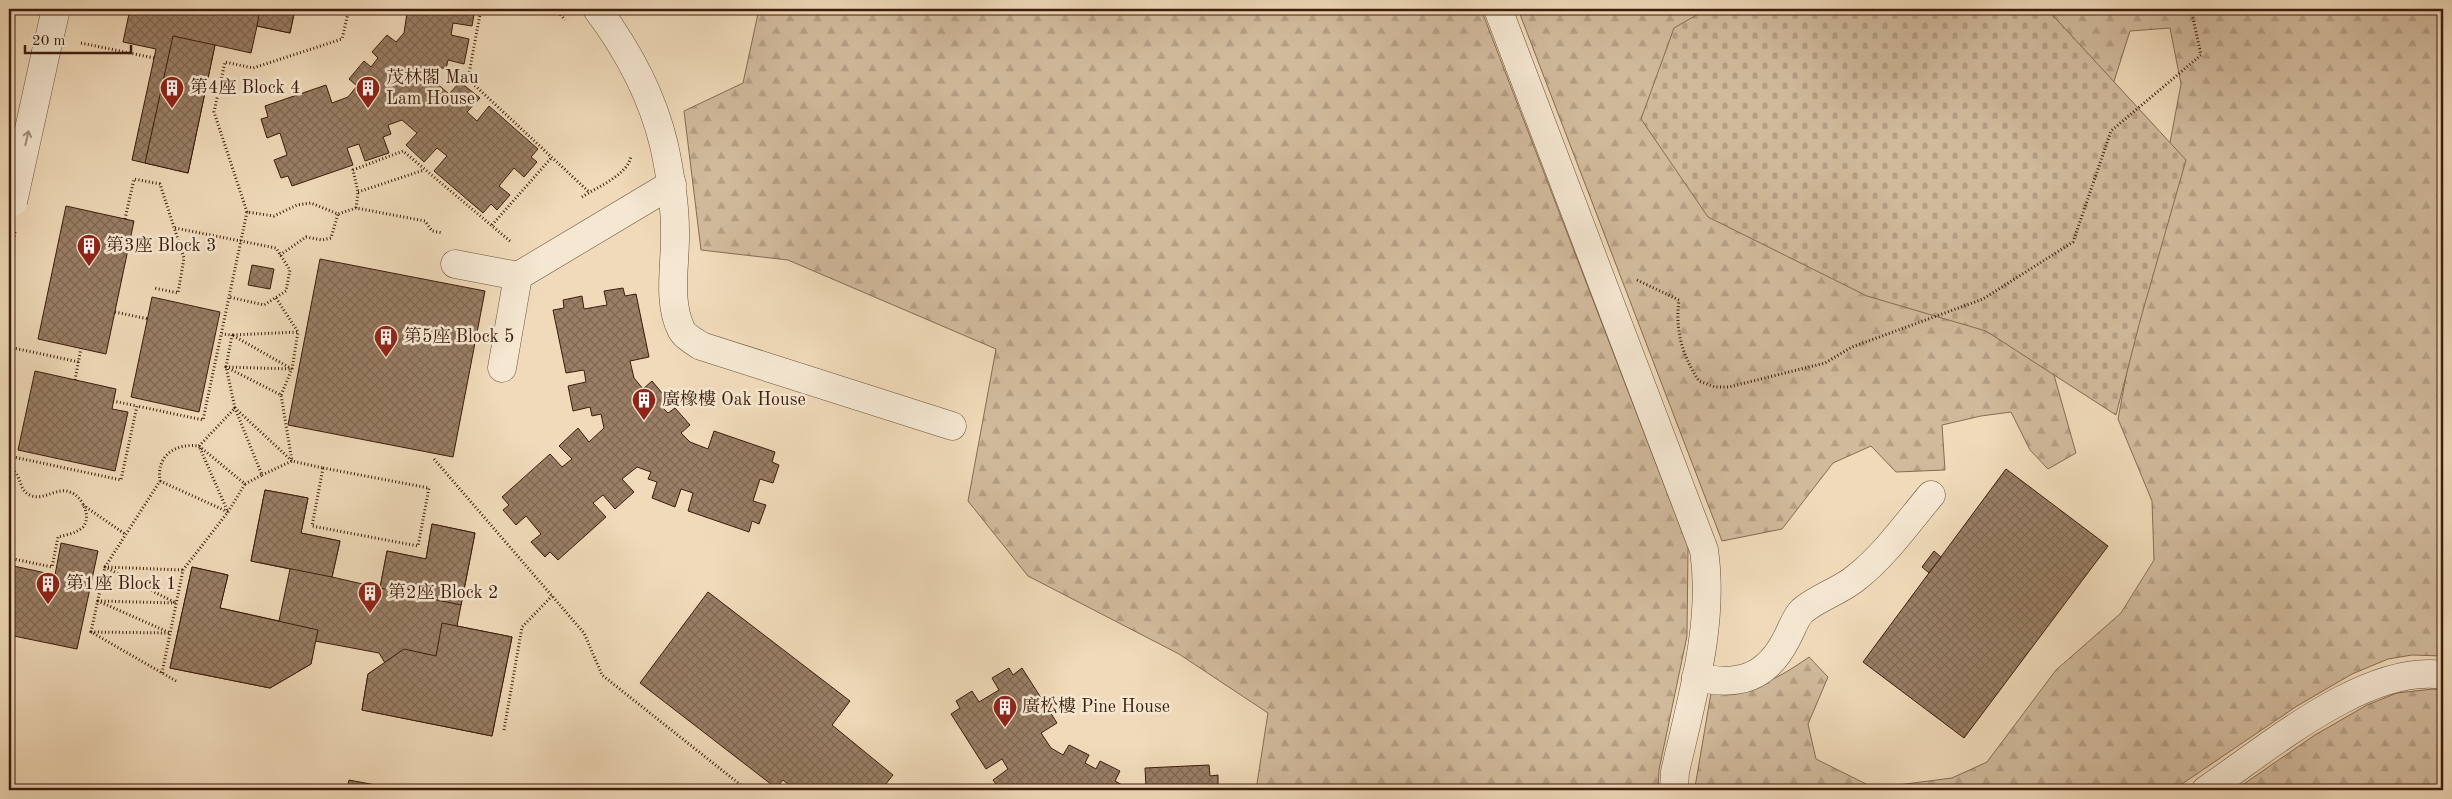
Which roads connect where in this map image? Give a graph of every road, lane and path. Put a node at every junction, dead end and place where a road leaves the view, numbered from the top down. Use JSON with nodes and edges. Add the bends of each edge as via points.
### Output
{"nodes":[{"id":1,"x":39,"y":9,"type":"edge"},
{"id":2,"x":56,"y":9,"type":"edge"},
{"id":3,"x":348,"y":9,"type":"edge"},
{"id":4,"x":481,"y":9,"type":"edge"},
{"id":5,"x":556,"y":9,"type":"edge"},
{"id":6,"x":597,"y":9,"type":"edge"},
{"id":7,"x":1498,"y":9,"type":"edge"},
{"id":8,"x":2190,"y":9,"type":"edge"},
{"id":9,"x":566,"y":22,"type":"dead end"},
{"id":10,"x":76,"y":42,"type":"dead end"},
{"id":11,"x":46,"y":52,"type":"junction"},
{"id":12,"x":154,"y":58,"type":"dead end"},
{"id":13,"x":632,"y":150,"type":"dead end"},
{"id":14,"x":552,"y":157,"type":"junction"},
{"id":15,"x":424,"y":170,"type":"junction"},
{"id":16,"x":672,"y":184,"type":"junction"},
{"id":17,"x":358,"y":192,"type":"junction"},
{"id":18,"x":589,"y":192,"type":"junction"},
{"id":19,"x":574,"y":202,"type":"dead end"},
{"id":20,"x":356,"y":208,"type":"junction"},
{"id":21,"x":11,"y":210,"type":"edge"},
{"id":22,"x":246,"y":212,"type":"junction"},
{"id":23,"x":338,"y":214,"type":"junction"},
{"id":24,"x":125,"y":219,"type":"dead end"},
{"id":25,"x":492,"y":225,"type":"junction"},
{"id":26,"x":175,"y":228,"type":"junction"},
{"id":27,"x":449,"y":234,"type":"dead end"},
{"id":28,"x":241,"y":241,"type":"junction"},
{"id":29,"x":502,"y":244,"type":"dead end"},
{"id":30,"x":280,"y":255,"type":"junction"},
{"id":31,"x":455,"y":264,"type":"dead end"},
{"id":32,"x":518,"y":276,"type":"junction"},
{"id":33,"x":1604,"y":286,"type":"junction"},
{"id":34,"x":154,"y":288,"type":"dead end"},
{"id":35,"x":229,"y":297,"type":"junction"},
{"id":36,"x":276,"y":298,"type":"junction"},
{"id":37,"x":115,"y":312,"type":"dead end"},
{"id":38,"x":148,"y":319,"type":"dead end"},
{"id":39,"x":298,"y":332,"type":"junction"},
{"id":40,"x":222,"y":334,"type":"junction"},
{"id":41,"x":232,"y":335,"type":"junction"},
{"id":42,"x":9,"y":347,"type":"edge"},
{"id":43,"x":81,"y":348,"type":"dead end"},
{"id":44,"x":79,"y":362,"type":"junction"},
{"id":45,"x":226,"y":367,"type":"junction"},
{"id":46,"x":502,"y":368,"type":"dead end"},
{"id":47,"x":292,"y":369,"type":"junction"},
{"id":48,"x":75,"y":380,"type":"dead end"},
{"id":49,"x":281,"y":395,"type":"junction"},
{"id":50,"x":113,"y":401,"type":"dead end"},
{"id":51,"x":137,"y":406,"type":"junction"},
{"id":52,"x":235,"y":408,"type":"junction"},
{"id":53,"x":952,"y":426,"type":"dead end"},
{"id":54,"x":199,"y":446,"type":"junction"},
{"id":55,"x":9,"y":456,"type":"edge"},
{"id":56,"x":434,"y":459,"type":"dead end"},
{"id":57,"x":292,"y":461,"type":"junction"},
{"id":58,"x":9,"y":467,"type":"edge"},
{"id":59,"x":323,"y":468,"type":"junction"},
{"id":60,"x":262,"y":475,"type":"junction"},
{"id":61,"x":160,"y":481,"type":"junction"},
{"id":62,"x":245,"y":484,"type":"junction"},
{"id":63,"x":1931,"y":495,"type":"dead end"},
{"id":64,"x":83,"y":505,"type":"junction"},
{"id":65,"x":228,"y":512,"type":"junction"},
{"id":66,"x":125,"y":534,"type":"junction"},
{"id":67,"x":9,"y":558,"type":"edge"},
{"id":68,"x":105,"y":567,"type":"junction"},
{"id":69,"x":184,"y":570,"type":"junction"},
{"id":70,"x":552,"y":596,"type":"junction"},
{"id":71,"x":98,"y":601,"type":"junction"},
{"id":72,"x":176,"y":603,"type":"junction"},
{"id":73,"x":91,"y":632,"type":"junction"},
{"id":74,"x":170,"y":633,"type":"junction"},
{"id":75,"x":162,"y":672,"type":"junction"},
{"id":76,"x":2443,"y":674,"type":"edge"},
{"id":77,"x":1696,"y":677,"type":"junction"},
{"id":78,"x":176,"y":681,"type":"dead end"},
{"id":79,"x":504,"y":730,"type":"dead end"},
{"id":80,"x":747,"y":790,"type":"edge"},
{"id":81,"x":1674,"y":790,"type":"edge"},
{"id":82,"x":2206,"y":790,"type":"edge"}],
"edges":[{"from":1,"to":11,"type":"street"},
{"from":2,"to":11,"type":"street"},
{"from":3,"to":22,"type":"path","via":[[342,39],[253,68],[226,62],[214,112]]},
{"from":4,"to":14,"type":"path","via":[[468,79]]},
{"from":5,"to":9,"type":"path"},
{"from":6,"to":16,"type":"street","via":[[632,64],[650,102]]},
{"from":7,"to":33,"type":"street"},
{"from":8,"to":33,"type":"path","via":[[2201,56],[2111,131],[2073,242],[1983,299],[1852,347],[1825,363],[1728,387],[1715,387],[1699,381],[1684,354],[1677,327],[1679,300],[1639,280]]},
{"from":10,"to":12,"type":"path"},
{"from":21,"to":11,"type":"street","one_way":true,"bridge":true},
{"from":13,"to":18,"type":"path","via":[[630,163],[622,171]]},
{"from":14,"to":18,"type":"path"},
{"from":14,"to":25,"type":"path"},
{"from":15,"to":17,"type":"path"},
{"from":15,"to":17,"type":"path","via":[[403,151],[353,170]]},
{"from":15,"to":25,"type":"path"},
{"from":16,"to":32,"type":"street"},
{"from":16,"to":53,"type":"street","via":[[674,307],[682,331],[701,346]]},
{"from":17,"to":20,"type":"path"},
{"from":18,"to":19,"type":"path"},
{"from":20,"to":23,"type":"path"},
{"from":20,"to":27,"type":"path","via":[[425,221],[432,231]]},
{"from":22,"to":23,"type":"path","via":[[274,216],[297,205],[311,203]]},
{"from":22,"to":28,"type":"path"},
{"from":23,"to":30,"type":"path","via":[[331,238],[306,237]]},
{"from":24,"to":26,"type":"path","via":[[134,179],[160,184]]},
{"from":25,"to":29,"type":"path","via":[[512,243]]},
{"from":26,"to":28,"type":"path"},
{"from":26,"to":34,"type":"path","via":[[184,258],[178,293]]},
{"from":28,"to":30,"type":"path","via":[[276,248]]},
{"from":28,"to":35,"type":"path"},
{"from":30,"to":36,"type":"path","via":[[290,270],[286,291]]},
{"from":31,"to":32,"type":"street"},
{"from":32,"to":46,"type":"street"},
{"from":33,"to":77,"type":"street","via":[[1704,550],[1705,614]]},
{"from":35,"to":36,"type":"path","via":[[264,305]]},
{"from":35,"to":40,"type":"path"},
{"from":36,"to":39,"type":"path"},
{"from":37,"to":38,"type":"path"},
{"from":39,"to":41,"type":"path"},
{"from":39,"to":47,"type":"path"},
{"from":40,"to":41,"type":"path"},
{"from":40,"to":51,"type":"path","via":[[203,420]]},
{"from":41,"to":45,"type":"path"},
{"from":41,"to":47,"type":"path"},
{"from":42,"to":44,"type":"path"},
{"from":43,"to":44,"type":"path"},
{"from":44,"to":48,"type":"path"},
{"from":45,"to":47,"type":"path"},
{"from":45,"to":49,"type":"path"},
{"from":45,"to":52,"type":"path"},
{"from":47,"to":49,"type":"path"},
{"from":49,"to":57,"type":"path"},
{"from":50,"to":51,"type":"path"},
{"from":51,"to":55,"type":"path","via":[[122,480]]},
{"from":52,"to":54,"type":"path"},
{"from":52,"to":57,"type":"path"},
{"from":52,"to":60,"type":"path"},
{"from":54,"to":61,"type":"path","via":[[190,444],[172,449],[160,464]]},
{"from":54,"to":62,"type":"path"},
{"from":54,"to":65,"type":"path"},
{"from":56,"to":70,"type":"path"},
{"from":57,"to":59,"type":"path"},
{"from":57,"to":60,"type":"path"},
{"from":58,"to":64,"type":"path","via":[[17,474],[19,484],[33,496],[42,497],[63,490],[75,495]]},
{"from":59,"to":59,"type":"path","via":[[312,526],[418,546],[428,488]]},
{"from":60,"to":62,"type":"path"},
{"from":61,"to":65,"type":"path"},
{"from":61,"to":66,"type":"path"},
{"from":62,"to":65,"type":"path"},
{"from":63,"to":77,"type":"street","via":[[1866,570],[1802,612],[1778,655],[1764,670],[1748,678],[1731,680]]},
{"from":64,"to":66,"type":"path"},
{"from":64,"to":67,"type":"path","via":[[86,512],[84,526],[58,537],[52,567]]},
{"from":65,"to":69,"type":"path"},
{"from":66,"to":68,"type":"path"},
{"from":68,"to":69,"type":"path"},
{"from":68,"to":71,"type":"path"},
{"from":68,"to":72,"type":"path"},
{"from":69,"to":72,"type":"path"},
{"from":70,"to":79,"type":"path","via":[[522,627]]},
{"from":70,"to":80,"type":"path","via":[[584,633],[602,675]]},
{"from":71,"to":72,"type":"path"},
{"from":71,"to":73,"type":"path"},
{"from":71,"to":74,"type":"path"},
{"from":72,"to":74,"type":"path"},
{"from":73,"to":74,"type":"path"},
{"from":73,"to":75,"type":"path"},
{"from":74,"to":75,"type":"path"},
{"from":75,"to":78,"type":"path"},
{"from":76,"to":82,"type":"street","via":[[2393,677],[2360,690]]},
{"from":77,"to":81,"type":"street"}]}
